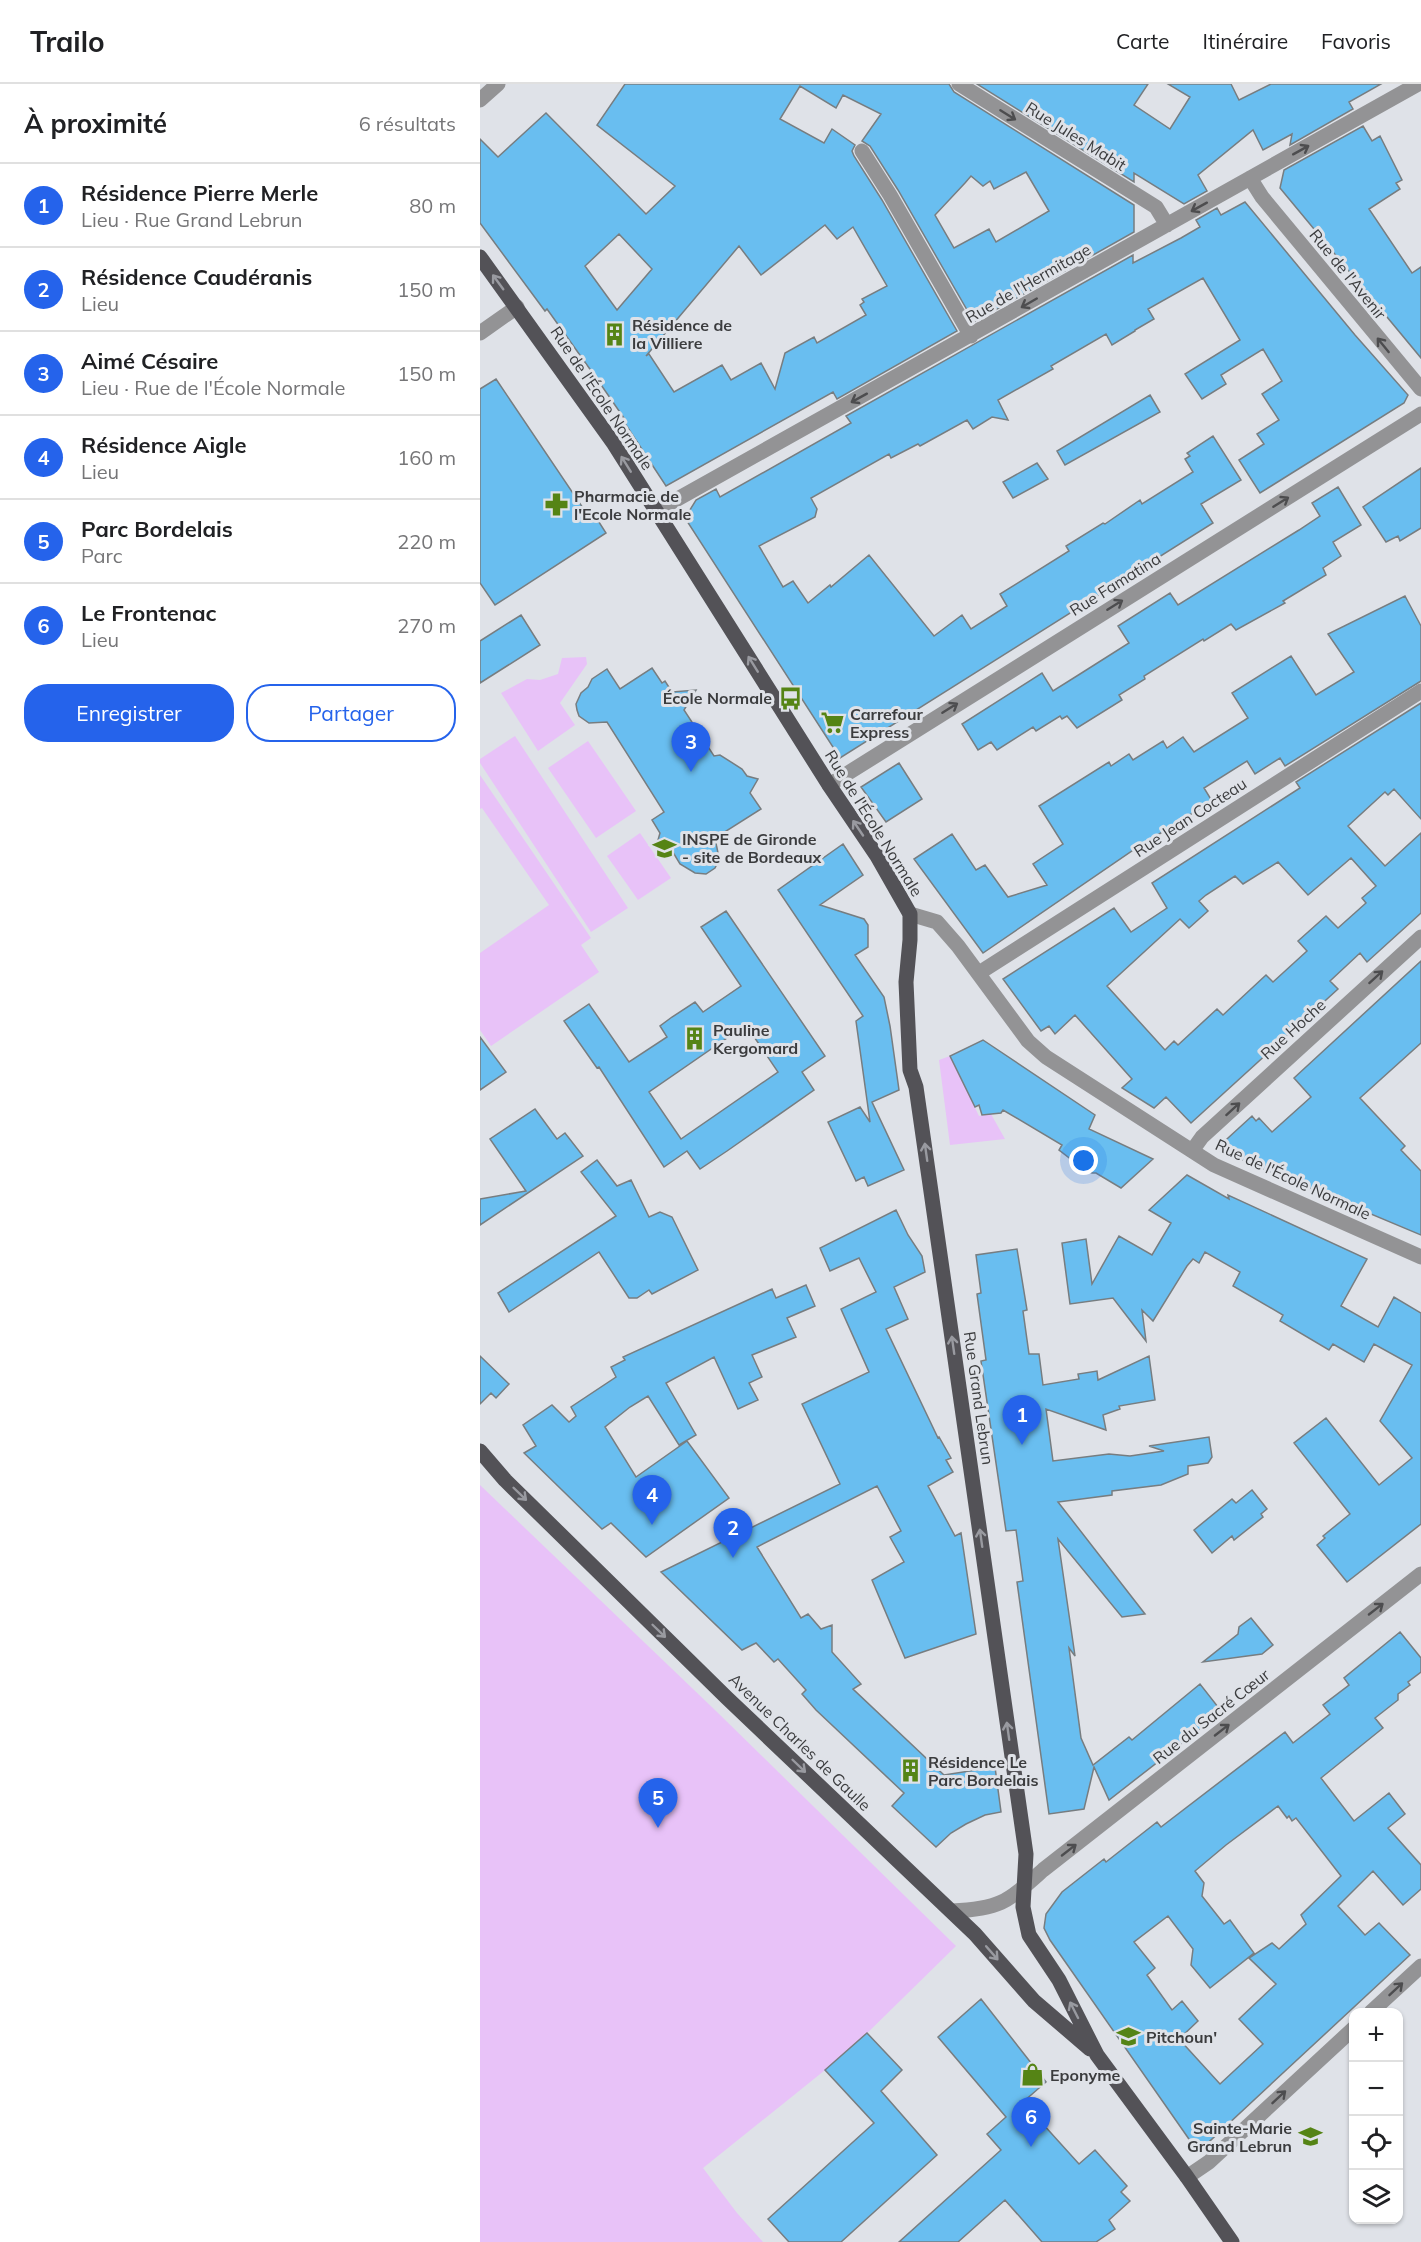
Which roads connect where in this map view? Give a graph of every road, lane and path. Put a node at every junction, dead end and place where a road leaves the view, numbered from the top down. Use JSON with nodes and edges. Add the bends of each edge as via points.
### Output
{"nodes":[{"id":1,"x":498,"y":84,"type":"edge"},
{"id":2,"x":959,"y":84,"type":"edge"},
{"id":3,"x":1418,"y":84,"type":"edge"},
{"id":4,"x":480,"y":100,"type":"edge"},
{"id":5,"x":861,"y":151,"type":"dead end"},
{"id":6,"x":1250,"y":178,"type":"junction"},
{"id":7,"x":1167,"y":225,"type":"junction"},
{"id":8,"x":480,"y":257,"type":"edge"},
{"id":9,"x":517,"y":307,"type":"junction"},
{"id":10,"x":480,"y":333,"type":"edge"},
{"id":11,"x":971,"y":336,"type":"junction"},
{"id":12,"x":1421,"y":389,"type":"edge"},
{"id":13,"x":1421,"y":414,"type":"edge"},
{"id":14,"x":656,"y":511,"type":"junction"},
{"id":15,"x":1421,"y":691,"type":"edge"},
{"id":16,"x":830,"y":785,"type":"junction"},
{"id":17,"x":910,"y":914,"type":"junction"},
{"id":18,"x":1421,"y":937,"type":"edge"},
{"id":19,"x":979,"y":974,"type":"junction"},
{"id":20,"x":1192,"y":1151,"type":"junction"},
{"id":21,"x":1421,"y":1257,"type":"edge"},
{"id":22,"x":480,"y":1451,"type":"edge"},
{"id":23,"x":1421,"y":1574,"type":"edge"},
{"id":24,"x":1024,"y":1887,"type":"junction"},
{"id":25,"x":951,"y":1911,"type":"junction"},
{"id":26,"x":1421,"y":1966,"type":"edge"},
{"id":27,"x":1376,"y":2008,"type":"edge"},
{"id":28,"x":1349,"y":2032,"type":"edge"},
{"id":29,"x":1097,"y":2055,"type":"junction"},
{"id":30,"x":1187,"y":2176,"type":"junction"},
{"id":31,"x":1232,"y":2242,"type":"edge"}],
"edges":[{"from":1,"to":4,"type":"street"},
{"from":2,"to":7,"type":"street","name":"Rue Jules Mabit","one_way":true,"via":[[1156,207]]},
{"from":6,"to":3,"type":"street","name":"Rue de l'Hermitage","one_way":true},
{"from":5,"to":11,"type":"street"},
{"from":6,"to":7,"type":"street","name":"Rue de l'Hermitage","one_way":true},
{"from":12,"to":6,"type":"street","name":"Rue de l'Avenir","one_way":true},
{"from":7,"to":11,"type":"street","name":"Rue de l'Hermitage","one_way":true},
{"from":9,"to":8,"type":"main road","name":"Rue de l'École Normale","one_way":true},
{"from":9,"to":10,"type":"street"},
{"from":14,"to":9,"type":"main road","name":"Rue de l'École Normale","one_way":true,"via":[[588,405]]},
{"from":11,"to":14,"type":"street","name":"Rue de l'Hermitage","one_way":true},
{"from":16,"to":13,"type":"street","name":"Rue Famatina","one_way":true},
{"from":16,"to":14,"type":"main road","name":"Rue de l'École Normale","one_way":true},
{"from":15,"to":19,"type":"street","name":"Rue Jean Cocteau"},
{"from":17,"to":16,"type":"main road","name":"Rue de l'École Normale","one_way":true},
{"from":17,"to":19,"type":"street","name":"Rue de l'École Normale","via":[[937,922]]},
{"from":24,"to":17,"type":"main road","name":"Rue Grand Lebrun","one_way":true,"via":[[1026,1854],[916,1088],[909,1070],[906,982]]},
{"from":20,"to":18,"type":"street","name":"Rue Hoche","one_way":true,"via":[[1202,1137]]},
{"from":19,"to":20,"type":"street","name":"Rue de l'École Normale","via":[[1028,1041],[1046,1057]]},
{"from":20,"to":21,"type":"street","name":"Rue de l'École Normale","via":[[1214,1166]]},
{"from":22,"to":25,"type":"main road","name":"Avenue Charles de Gaulle","one_way":true,"via":[[727,1698]]},
{"from":24,"to":23,"type":"street","name":"Rue du Sacré Cœur","one_way":true},
{"from":24,"to":25,"type":"street","name":"Rue du Sacré Cœur","via":[[995,1906]]},
{"from":29,"to":24,"type":"main road","name":"Avenue Charles de Gaulle","one_way":true,"via":[[1059,1980],[1029,1935]]},
{"from":25,"to":29,"type":"main road","name":"Avenue Charles de Gaulle","one_way":true,"via":[[1034,2001]]},
{"from":27,"to":26,"type":"street","one_way":true},
{"from":30,"to":28,"type":"street","one_way":true,"via":[[1209,2162]]},
{"from":29,"to":30,"type":"main road","name":"Avenue Charles de Gaulle"},
{"from":30,"to":31,"type":"main road","name":"Avenue Charles de Gaulle"}]}
